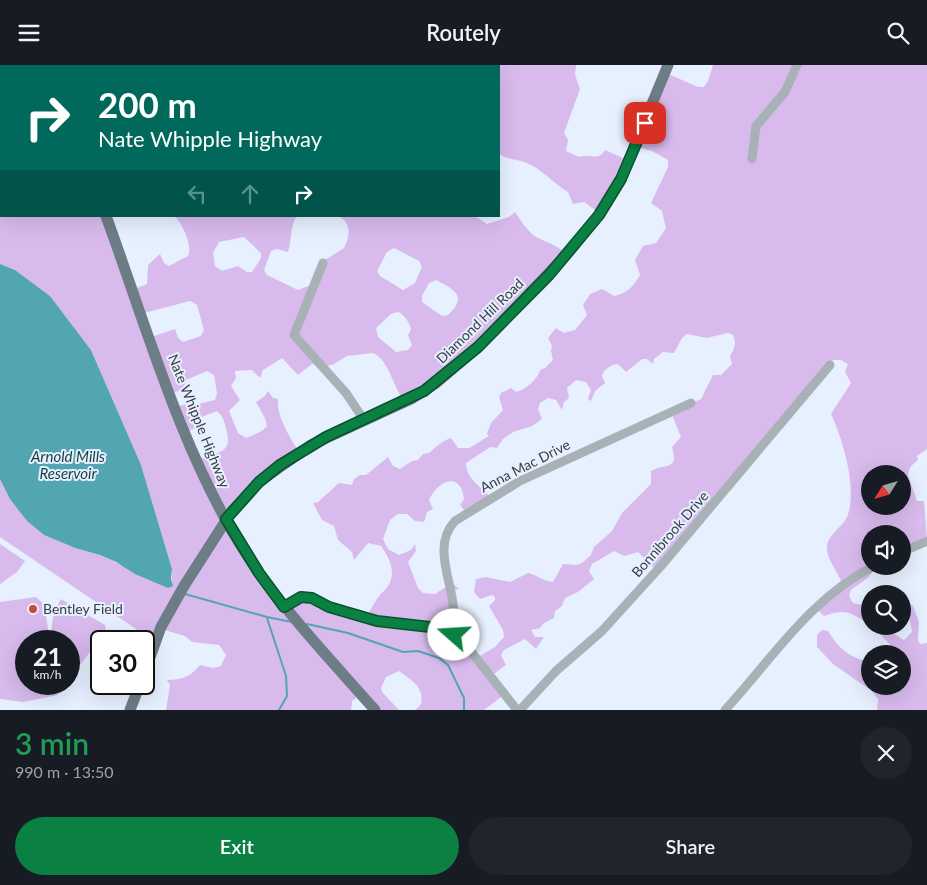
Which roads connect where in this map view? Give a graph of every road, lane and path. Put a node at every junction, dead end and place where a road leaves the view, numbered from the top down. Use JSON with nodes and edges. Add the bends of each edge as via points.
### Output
{"nodes":[{"id":1,"x":668,"y":65,"type":"edge"},
{"id":2,"x":796,"y":65,"type":"edge"},
{"id":3,"x":752,"y":159,"type":"dead end"},
{"id":4,"x":106,"y":217,"type":"edge"},
{"id":5,"x":323,"y":263,"type":"dead end"},
{"id":6,"x":830,"y":365,"type":"dead end"},
{"id":7,"x":691,"y":403,"type":"dead end"},
{"id":8,"x":364,"y":421,"type":"junction"},
{"id":9,"x":226,"y":519,"type":"junction"},
{"id":10,"x":927,"y":541,"type":"edge"},
{"id":11,"x":911,"y":548,"type":"edge"},
{"id":12,"x":861,"y":573,"type":"edge"},
{"id":13,"x":284,"y":607,"type":"junction"},
{"id":14,"x":454,"y":635,"type":"junction"},
{"id":15,"x":155,"y":644,"type":"edge"},
{"id":16,"x":136,"y":695,"type":"edge"},
{"id":17,"x":130,"y":710,"type":"edge"},
{"id":18,"x":375,"y":710,"type":"edge"},
{"id":19,"x":518,"y":710,"type":"edge"},
{"id":20,"x":725,"y":710,"type":"edge"}],
"edges":[{"from":1,"to":8,"type":"main road","name":"Diamond Hill Road","via":[[615,191],[567,255],[478,347],[436,383]]},
{"from":2,"to":3,"type":"street","via":[[785,92],[756,126]]},
{"from":4,"to":9,"type":"main road","name":"Nate Whipple Highway","via":[[182,427]]},
{"from":5,"to":8,"type":"street","via":[[294,335],[346,393]]},
{"from":6,"to":19,"type":"street","name":"Bonnibrook Drive","via":[[661,566],[597,635]]},
{"from":7,"to":14,"type":"street","name":"Anna Mac Drive","via":[[520,481],[455,521],[447,530],[443,545],[453,603]]},
{"from":8,"to":9,"type":"main road","name":"Diamond Hill Road","via":[[326,437],[280,465],[259,482]]},
{"from":9,"to":13,"type":"main road","name":"Nate Whipple Highway"},
{"from":9,"to":15,"type":"main road","name":"Diamond Hill Road","via":[[181,591]]},
{"from":10,"to":11,"type":"street"},
{"from":12,"to":20,"type":"street","via":[[845,582],[812,610]]},
{"from":13,"to":14,"type":"street","via":[[301,597],[312,598],[329,607],[377,621],[430,627]]},
{"from":13,"to":18,"type":"main road","name":"Nate Whipple Highway"},
{"from":14,"to":19,"type":"street"},
{"from":16,"to":17,"type":"main road"}]}
